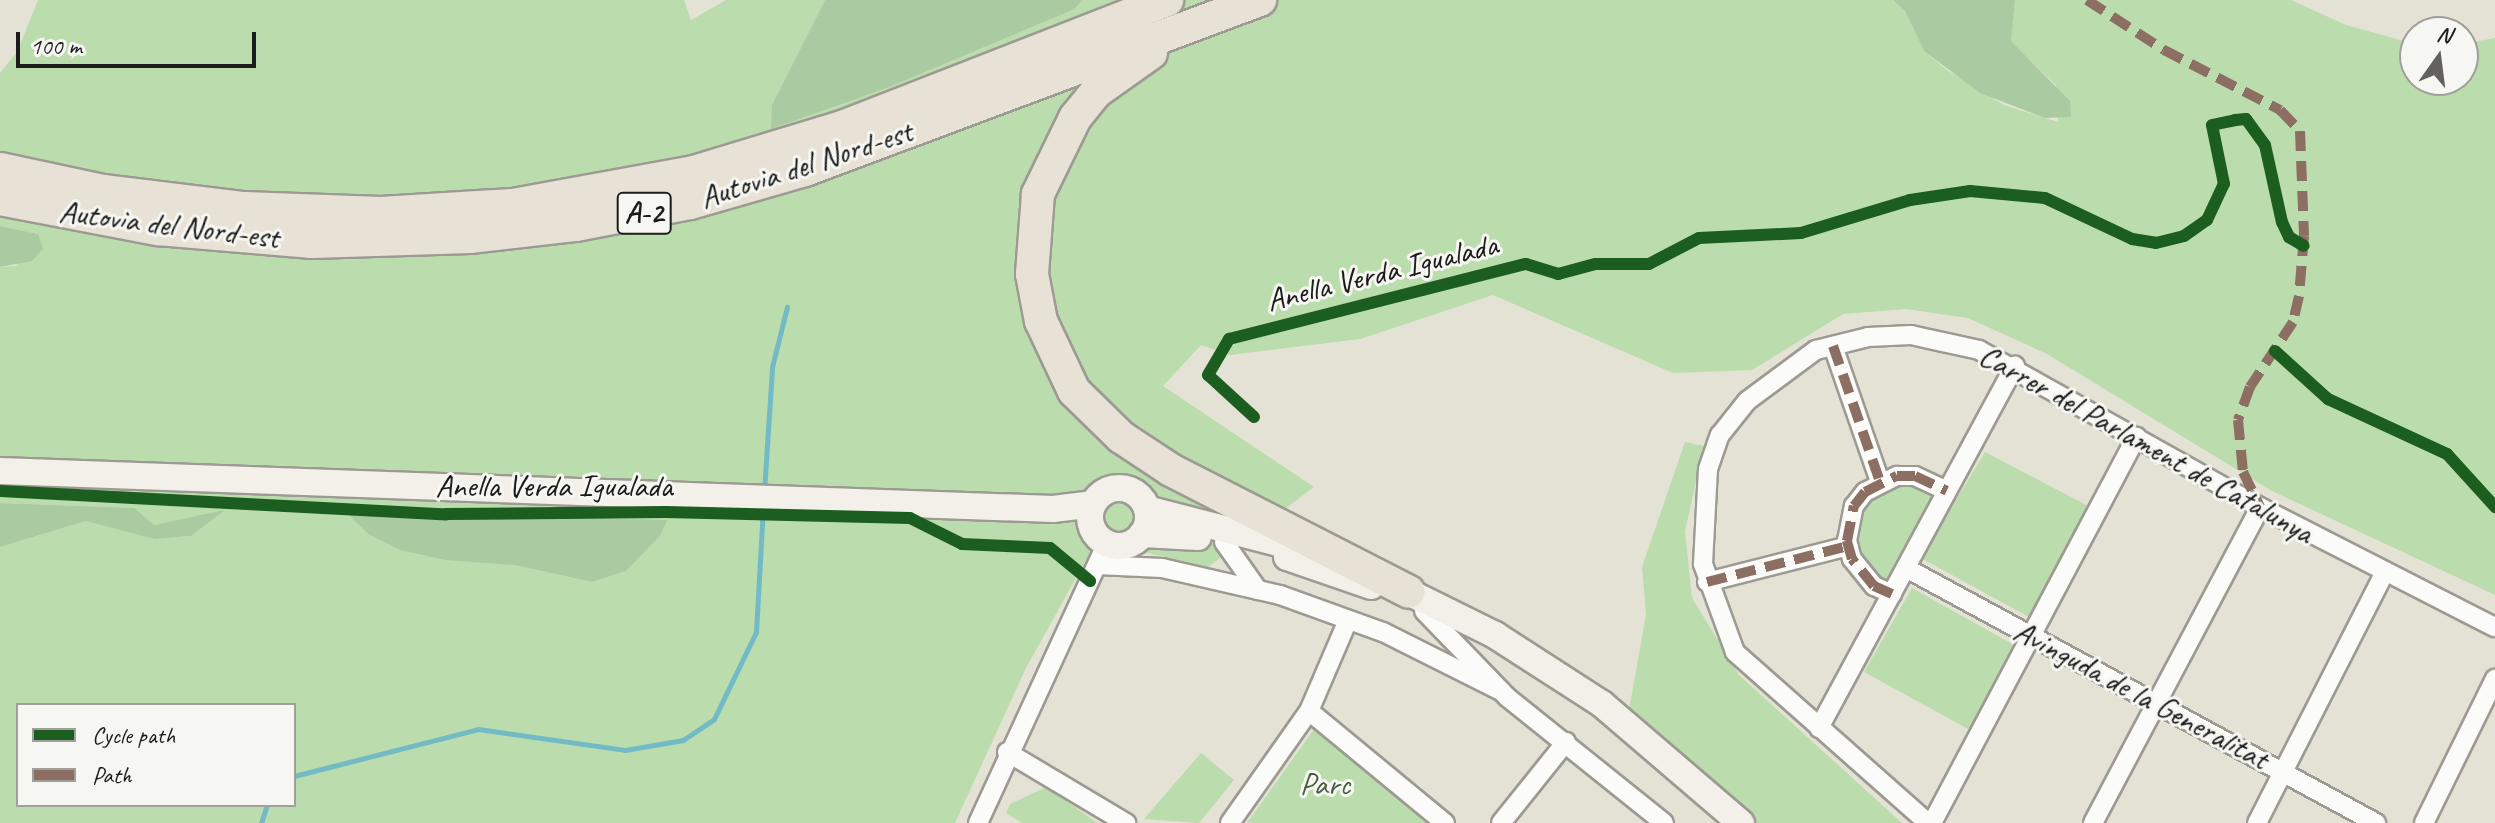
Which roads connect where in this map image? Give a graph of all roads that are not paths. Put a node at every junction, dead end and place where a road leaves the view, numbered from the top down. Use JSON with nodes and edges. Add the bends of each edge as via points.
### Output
{"nodes":[{"id":1,"x":1167,"y":0,"type":"edge"},
{"id":2,"x":1258,"y":1,"type":"edge"},
{"id":3,"x":4,"y":176,"type":"edge"},
{"id":4,"x":1833,"y":346,"type":"junction"},
{"id":5,"x":2015,"y":366,"type":"junction"},
{"id":6,"x":2136,"y":437,"type":"junction"},
{"id":7,"x":0,"y":471,"type":"edge"},
{"id":8,"x":1880,"y":482,"type":"junction"},
{"id":9,"x":1947,"y":491,"type":"junction"},
{"id":10,"x":2260,"y":507,"type":"junction"},
{"id":11,"x":1091,"y":513,"type":"junction"},
{"id":12,"x":1144,"y":521,"type":"junction"},
{"id":13,"x":1224,"y":542,"type":"junction"},
{"id":14,"x":1848,"y":546,"type":"junction"},
{"id":15,"x":1103,"y":554,"type":"junction"},
{"id":16,"x":1906,"y":568,"type":"junction"},
{"id":17,"x":2385,"y":572,"type":"junction"},
{"id":18,"x":1707,"y":582,"type":"junction"},
{"id":19,"x":1258,"y":590,"type":"junction"},
{"id":20,"x":1892,"y":594,"type":"junction"},
{"id":21,"x":1416,"y":601,"type":"junction"},
{"id":22,"x":1348,"y":620,"type":"junction"},
{"id":23,"x":2495,"y":627,"type":"edge"},
{"id":24,"x":2031,"y":636,"type":"junction"},
{"id":25,"x":2495,"y":679,"type":"edge"},
{"id":26,"x":1499,"y":690,"type":"junction"},
{"id":27,"x":2156,"y":705,"type":"junction"},
{"id":28,"x":1309,"y":711,"type":"junction"},
{"id":29,"x":1819,"y":728,"type":"junction"},
{"id":30,"x":1566,"y":742,"type":"junction"},
{"id":31,"x":1007,"y":752,"type":"junction"},
{"id":32,"x":2284,"y":772,"type":"junction"},
{"id":33,"x":978,"y":823,"type":"edge"},
{"id":34,"x":1126,"y":823,"type":"edge"},
{"id":35,"x":1230,"y":823,"type":"edge"},
{"id":36,"x":1445,"y":823,"type":"edge"},
{"id":37,"x":1501,"y":823,"type":"edge"},
{"id":38,"x":1664,"y":823,"type":"edge"},
{"id":39,"x":1723,"y":823,"type":"edge"},
{"id":40,"x":1741,"y":823,"type":"edge"},
{"id":41,"x":1930,"y":823,"type":"edge"},
{"id":42,"x":2093,"y":823,"type":"edge"},
{"id":43,"x":2257,"y":823,"type":"edge"},
{"id":44,"x":2376,"y":823,"type":"edge"},
{"id":45,"x":2424,"y":823,"type":"edge"}],
"edges":[{"from":1,"to":3,"type":"highway","name":"Autovia del Nord-est","number":"A-2","via":[[827,131],[694,172],[513,205],[312,212],[163,199]]},
{"from":2,"to":3,"type":"highway","name":"Autovia del Nord-est","number":"A-2","via":[[805,170],[690,203],[576,225],[470,237],[312,242],[158,229]]},
{"from":2,"to":21,"type":"highway","via":[[1124,69],[1075,118],[1038,194],[1031,235],[1041,321],[1074,391],[1121,437],[1171,470]]},
{"from":4,"to":5,"type":"street","name":"Carrer del Parlament de Catalunya","via":[[1911,335],[1979,350]]},
{"from":4,"to":8,"type":"street"},
{"from":4,"to":18,"type":"street","name":"Carrer del Parlament de Catalunya","via":[[1816,350],[1777,374],[1720,435],[1708,469],[1703,511]]},
{"from":5,"to":6,"type":"street","name":"Carrer del Parlament de Catalunya"},
{"from":5,"to":9,"type":"street"},
{"from":6,"to":10,"type":"street","name":"Carrer del Parlament de Catalunya"},
{"from":6,"to":24,"type":"street"},
{"from":7,"to":11,"type":"street","via":[[898,501]]},
{"from":8,"to":9,"type":"street","via":[[1915,476]]},
{"from":8,"to":14,"type":"street","via":[[1854,506]]},
{"from":9,"to":16,"type":"street"},
{"from":10,"to":17,"type":"street","name":"Carrer del Parlament de Catalunya"},
{"from":10,"to":27,"type":"street"},
{"from":11,"to":12,"type":"street","via":[[1104,491],[1121,488],[1137,494]]},
{"from":11,"to":15,"type":"street"},
{"from":12,"to":13,"type":"street"},
{"from":12,"to":15,"type":"street","via":[[1130,544]]},
{"from":12,"to":21,"type":"street","via":[[1315,553]]},
{"from":13,"to":19,"type":"street"},
{"from":13,"to":21,"type":"street","via":[[1313,564]]},
{"from":14,"to":18,"type":"street"},
{"from":14,"to":20,"type":"street","via":[[1861,574]]},
{"from":15,"to":19,"type":"street"},
{"from":15,"to":31,"type":"street"},
{"from":16,"to":20,"type":"street"},
{"from":16,"to":24,"type":"street","name":"Avinguda de la Generalitat"},
{"from":17,"to":23,"type":"street","name":"Carrer del Parlament de Catalunya"},
{"from":17,"to":32,"type":"street"},
{"from":18,"to":29,"type":"street","name":"Carrer del Parlament de Catalunya","via":[[1735,652]]},
{"from":19,"to":22,"type":"street"},
{"from":20,"to":29,"type":"street"},
{"from":21,"to":26,"type":"street"},
{"from":21,"to":39,"type":"street","via":[[1577,700]]},
{"from":21,"to":40,"type":"street","via":[[1495,635],[1602,704]]},
{"from":22,"to":26,"type":"street"},
{"from":22,"to":28,"type":"street"},
{"from":24,"to":27,"type":"street","name":"Avinguda de la Generalitat"},
{"from":24,"to":41,"type":"street"},
{"from":25,"to":45,"type":"street"},
{"from":26,"to":30,"type":"street"},
{"from":27,"to":32,"type":"street","name":"Avinguda de la Generalitat"},
{"from":27,"to":42,"type":"street"},
{"from":28,"to":35,"type":"street"},
{"from":28,"to":36,"type":"street"},
{"from":29,"to":41,"type":"street","name":"Carrer del Parlament de Catalunya"},
{"from":30,"to":37,"type":"street"},
{"from":30,"to":38,"type":"street"},
{"from":31,"to":33,"type":"street"},
{"from":31,"to":34,"type":"street"},
{"from":32,"to":43,"type":"street"},
{"from":32,"to":44,"type":"street","name":"Avinguda de la Generalitat"}]}
